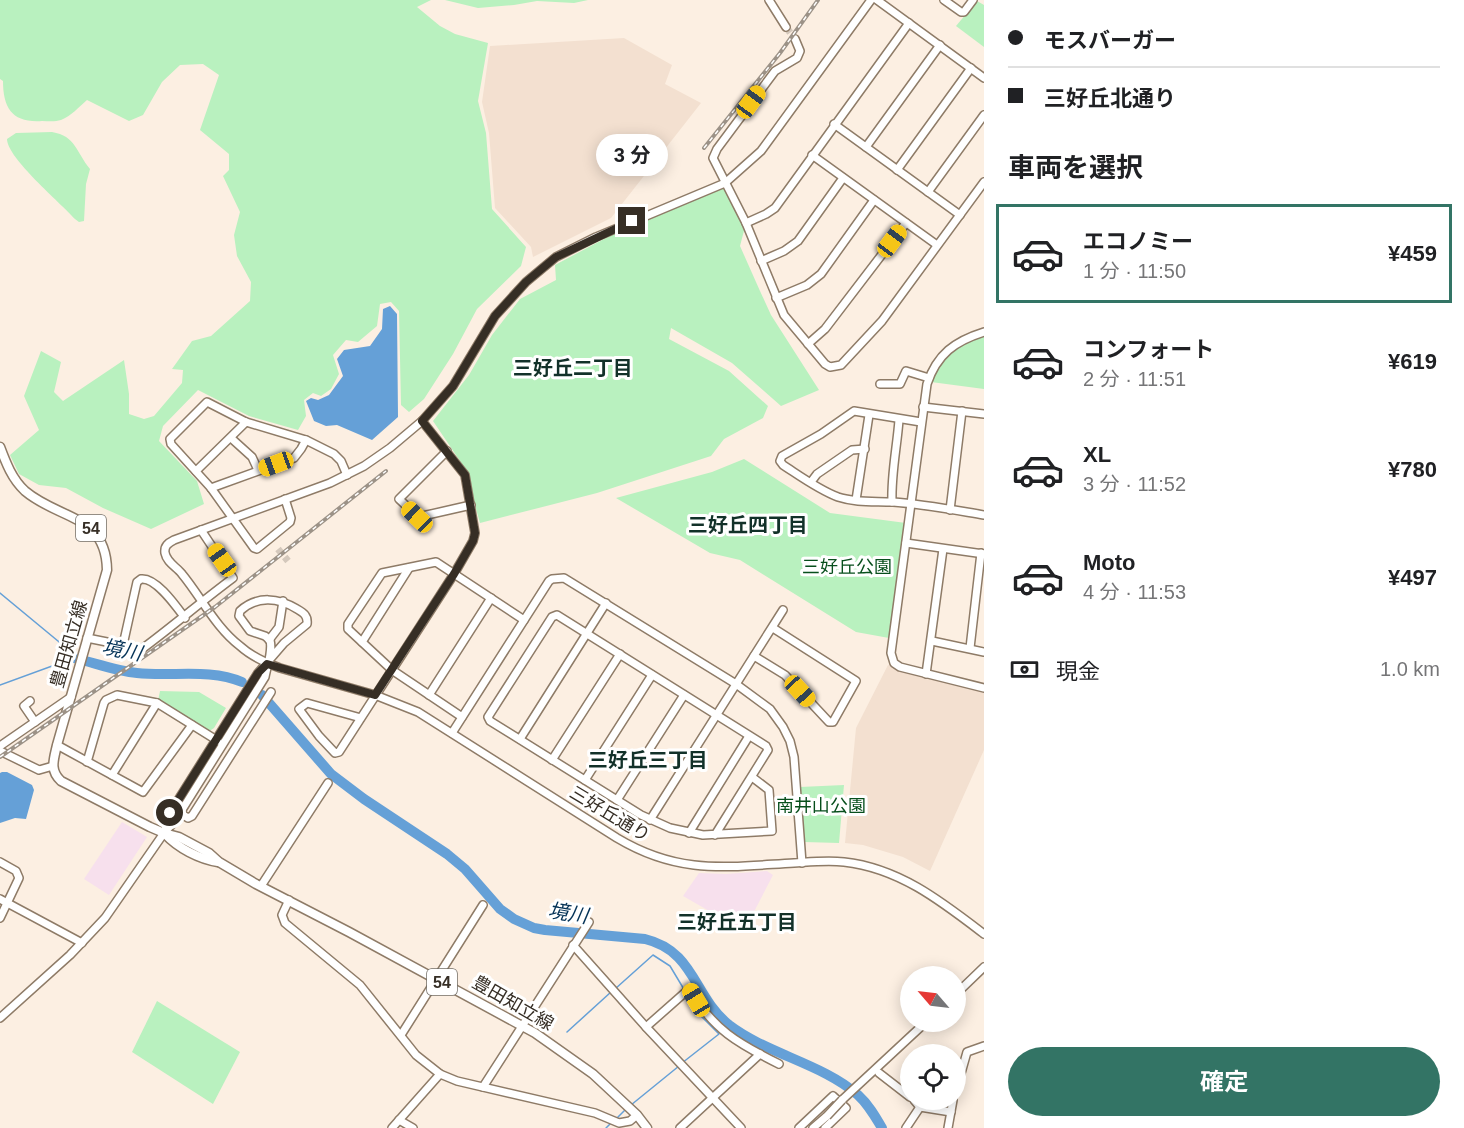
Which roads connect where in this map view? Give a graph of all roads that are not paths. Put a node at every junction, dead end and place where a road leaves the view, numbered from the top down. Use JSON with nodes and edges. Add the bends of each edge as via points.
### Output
{"nodes":[{"id":1,"x":768,"y":0,"type":"edge"},
{"id":2,"x":871,"y":0,"type":"edge"},
{"id":3,"x":877,"y":0,"type":"edge"},
{"id":4,"x":944,"y":0,"type":"edge"},
{"id":5,"x":973,"y":0,"type":"edge"},
{"id":6,"x":909,"y":23,"type":"junction"},
{"id":7,"x":786,"y":27,"type":"tunnel mouth"},
{"id":8,"x":795,"y":39,"type":"dead end"},
{"id":9,"x":940,"y":45,"type":"junction"},
{"id":10,"x":971,"y":68,"type":"junction"},
{"id":11,"x":984,"y":78,"type":"edge"},
{"id":12,"x":984,"y":115,"type":"edge"},
{"id":13,"x":834,"y":124,"type":"junction"},
{"id":14,"x":866,"y":147,"type":"junction"},
{"id":15,"x":812,"y":155,"type":"junction"},
{"id":16,"x":897,"y":170,"type":"junction"},
{"id":17,"x":843,"y":178,"type":"junction"},
{"id":18,"x":984,"y":182,"type":"edge"},
{"id":19,"x":725,"y":183,"type":"junction"},
{"id":20,"x":928,"y":192,"type":"junction"},
{"id":21,"x":874,"y":201,"type":"junction"},
{"id":22,"x":960,"y":215,"type":"junction"},
{"id":23,"x":746,"y":223,"type":"junction"},
{"id":24,"x":906,"y":223,"type":"junction"},
{"id":25,"x":937,"y":245,"type":"junction"},
{"id":26,"x":761,"y":261,"type":"junction"},
{"id":27,"x":776,"y":298,"type":"junction"},
{"id":28,"x":984,"y":332,"type":"edge"},
{"id":29,"x":808,"y":344,"type":"junction"},
{"id":30,"x":898,"y":365,"type":"dead end"},
{"id":31,"x":905,"y":373,"type":"junction"},
{"id":32,"x":930,"y":378,"type":"junction"},
{"id":33,"x":880,"y":384,"type":"dead end"},
{"id":34,"x":923,"y":407,"type":"junction"},
{"id":35,"x":962,"y":411,"type":"junction"},
{"id":36,"x":984,"y":414,"type":"edge"},
{"id":37,"x":869,"y":415,"type":"junction"},
{"id":38,"x":899,"y":420,"type":"junction"},
{"id":39,"x":422,"y":421,"type":"junction"},
{"id":40,"x":246,"y":422,"type":"junction"},
{"id":41,"x":921,"y":422,"type":"junction"},
{"id":42,"x":231,"y":438,"type":"junction"},
{"id":43,"x":306,"y":440,"type":"junction"},
{"id":44,"x":0,"y":447,"type":"edge"},
{"id":45,"x":864,"y":449,"type":"junction"},
{"id":46,"x":447,"y":451,"type":"junction"},
{"id":47,"x":258,"y":470,"type":"junction"},
{"id":48,"x":196,"y":471,"type":"junction"},
{"id":49,"x":347,"y":476,"type":"junction"},
{"id":50,"x":811,"y":482,"type":"junction"},
{"id":51,"x":210,"y":488,"type":"junction"},
{"id":52,"x":285,"y":499,"type":"junction"},
{"id":53,"x":856,"y":500,"type":"junction"},
{"id":54,"x":892,"y":502,"type":"junction"},
{"id":55,"x":911,"y":504,"type":"junction"},
{"id":56,"x":471,"y":505,"type":"junction"},
{"id":57,"x":950,"y":510,"type":"junction"},
{"id":58,"x":984,"y":515,"type":"edge"},
{"id":59,"x":232,"y":518,"type":"junction"},
{"id":60,"x":201,"y":530,"type":"junction"},
{"id":61,"x":906,"y":543,"type":"junction"},
{"id":62,"x":943,"y":549,"type":"junction"},
{"id":63,"x":983,"y":553,"type":"edge"},
{"id":64,"x":409,"y":568,"type":"junction"},
{"id":65,"x":454,"y":574,"type":"junction"},
{"id":66,"x":491,"y":598,"type":"junction"},
{"id":67,"x":202,"y":601,"type":"junction"},
{"id":68,"x":283,"y":601,"type":"junction"},
{"id":69,"x":606,"y":603,"type":"junction"},
{"id":70,"x":783,"y":610,"type":"dead end"},
{"id":71,"x":185,"y":618,"type":"junction"},
{"id":72,"x":524,"y":620,"type":"junction"},
{"id":73,"x":772,"y":628,"type":"junction"},
{"id":74,"x":586,"y":634,"type":"junction"},
{"id":75,"x":269,"y":639,"type":"junction"},
{"id":76,"x":932,"y":641,"type":"junction"},
{"id":77,"x":86,"y":642,"type":"junction"},
{"id":78,"x":362,"y":642,"type":"junction"},
{"id":79,"x":123,"y":645,"type":"junction"},
{"id":80,"x":970,"y":648,"type":"junction"},
{"id":81,"x":984,"y":652,"type":"edge"},
{"id":82,"x":620,"y":654,"type":"junction"},
{"id":83,"x":754,"y":656,"type":"junction"},
{"id":84,"x":267,"y":664,"type":"junction"},
{"id":85,"x":392,"y":670,"type":"junction"},
{"id":86,"x":926,"y":674,"type":"junction"},
{"id":87,"x":652,"y":675,"type":"junction"},
{"id":88,"x":736,"y":684,"type":"junction"},
{"id":89,"x":984,"y":688,"type":"edge"},
{"id":90,"x":271,"y":692,"type":"dead end"},
{"id":91,"x":375,"y":695,"type":"junction"},
{"id":92,"x":429,"y":695,"type":"junction"},
{"id":93,"x":684,"y":695,"type":"junction"},
{"id":94,"x":71,"y":697,"type":"junction"},
{"id":95,"x":30,"y":701,"type":"dead end"},
{"id":96,"x":157,"y":703,"type":"junction"},
{"id":97,"x":717,"y":716,"type":"junction"},
{"id":98,"x":361,"y":717,"type":"junction"},
{"id":99,"x":462,"y":717,"type":"junction"},
{"id":100,"x":35,"y":722,"type":"junction"},
{"id":101,"x":192,"y":725,"type":"junction"},
{"id":102,"x":452,"y":733,"type":"junction"},
{"id":103,"x":749,"y":736,"type":"junction"},
{"id":104,"x":520,"y":739,"type":"junction"},
{"id":105,"x":219,"y":742,"type":"junction"},
{"id":106,"x":57,"y":745,"type":"junction"},
{"id":107,"x":0,"y":746,"type":"edge"},
{"id":108,"x":0,"y":750,"type":"edge"},
{"id":109,"x":552,"y":760,"type":"junction"},
{"id":110,"x":87,"y":762,"type":"junction"},
{"id":111,"x":53,"y":766,"type":"junction"},
{"id":112,"x":112,"y":775,"type":"junction"},
{"id":113,"x":752,"y":777,"type":"junction"},
{"id":114,"x":585,"y":780,"type":"junction"},
{"id":115,"x":328,"y":783,"type":"dead end"},
{"id":116,"x":617,"y":800,"type":"junction"},
{"id":117,"x":180,"y":813,"type":"junction"},
{"id":118,"x":650,"y":820,"type":"junction"},
{"id":119,"x":164,"y":833,"type":"junction"},
{"id":120,"x":689,"y":833,"type":"junction"},
{"id":121,"x":715,"y":835,"type":"junction"},
{"id":122,"x":0,"y":862,"type":"edge"},
{"id":123,"x":802,"y":863,"type":"junction"},
{"id":124,"x":261,"y":886,"type":"junction"},
{"id":125,"x":0,"y":899,"type":"edge"},
{"id":126,"x":289,"y":900,"type":"junction"},
{"id":127,"x":8,"y":903,"type":"junction"},
{"id":128,"x":483,"y":904,"type":"dead end"},
{"id":129,"x":0,"y":918,"type":"edge"},
{"id":130,"x":588,"y":923,"type":"dead end"},
{"id":131,"x":984,"y":934,"type":"edge"},
{"id":132,"x":82,"y":943,"type":"junction"},
{"id":133,"x":575,"y":943,"type":"junction"},
{"id":134,"x":984,"y":967,"type":"edge"},
{"id":135,"x":436,"y":978,"type":"junction"},
{"id":136,"x":966,"y":984,"type":"edge"},
{"id":137,"x":0,"y":1018,"type":"edge"},
{"id":138,"x":522,"y":1026,"type":"junction"},
{"id":139,"x":646,"y":1027,"type":"junction"},
{"id":140,"x":915,"y":1032,"type":"edge"},
{"id":141,"x":400,"y":1035,"type":"junction"},
{"id":142,"x":984,"y":1046,"type":"edge"},
{"id":143,"x":760,"y":1054,"type":"junction"},
{"id":144,"x":966,"y":1056,"type":"edge"},
{"id":145,"x":779,"y":1064,"type":"dead end"},
{"id":146,"x":879,"y":1073,"type":"dead end"},
{"id":147,"x":440,"y":1074,"type":"junction"},
{"id":148,"x":483,"y":1087,"type":"junction"},
{"id":149,"x":900,"y":1089,"type":"edge"},
{"id":150,"x":713,"y":1098,"type":"junction"},
{"id":151,"x":918,"y":1110,"type":"edge"},
{"id":152,"x":939,"y":1110,"type":"edge"},
{"id":153,"x":951,"y":1112,"type":"joint"},
{"id":154,"x":637,"y":1115,"type":"junction"},
{"id":155,"x":399,"y":1120,"type":"junction"},
{"id":156,"x":392,"y":1128,"type":"edge"},
{"id":157,"x":413,"y":1128,"type":"edge"},
{"id":158,"x":647,"y":1128,"type":"edge"},
{"id":159,"x":680,"y":1128,"type":"edge"},
{"id":160,"x":741,"y":1128,"type":"edge"},
{"id":161,"x":799,"y":1128,"type":"edge"},
{"id":162,"x":813,"y":1128,"type":"edge"},
{"id":163,"x":825,"y":1128,"type":"edge"},
{"id":164,"x":906,"y":1128,"type":"edge"},
{"id":165,"x":948,"y":1128,"type":"edge"}],
"edges":[{"from":1,"to":7,"type":"street"},
{"from":2,"to":19,"type":"street","via":[[762,151]]},
{"from":3,"to":6,"type":"street"},
{"from":4,"to":5,"type":"street","via":[[960,12]]},
{"from":6,"to":9,"type":"street"},
{"from":6,"to":13,"type":"street"},
{"from":8,"to":19,"type":"street","via":[[800,51],[797,58],[775,71],[717,149],[713,158]]},
{"from":9,"to":10,"type":"street"},
{"from":9,"to":14,"type":"street"},
{"from":10,"to":11,"type":"street"},
{"from":10,"to":16,"type":"street"},
{"from":12,"to":20,"type":"street"},
{"from":13,"to":14,"type":"street"},
{"from":13,"to":15,"type":"street"},
{"from":14,"to":16,"type":"street"},
{"from":15,"to":17,"type":"street"},
{"from":15,"to":23,"type":"street","via":[[775,208]]},
{"from":16,"to":20,"type":"street"},
{"from":17,"to":21,"type":"street"},
{"from":17,"to":26,"type":"street","via":[[798,241]]},
{"from":18,"to":22,"type":"street"},
{"from":19,"to":23,"type":"street"},
{"from":19,"to":39,"type":"street","via":[[556,257],[495,316],[453,386]]},
{"from":20,"to":22,"type":"street"},
{"from":21,"to":24,"type":"street"},
{"from":21,"to":27,"type":"street","via":[[821,274],[807,285]]},
{"from":22,"to":25,"type":"street"},
{"from":23,"to":26,"type":"street"},
{"from":24,"to":25,"type":"street"},
{"from":24,"to":29,"type":"street","via":[[825,329]]},
{"from":25,"to":29,"type":"street","via":[[882,321],[841,365],[825,364]]},
{"from":26,"to":27,"type":"street"},
{"from":27,"to":29,"type":"street","via":[[784,315]]},
{"from":28,"to":32,"type":"street","via":[[968,336],[950,348]]},
{"from":30,"to":31,"type":"street"},
{"from":31,"to":32,"type":"street"},
{"from":31,"to":33,"type":"street","via":[[900,384]]},
{"from":32,"to":34,"type":"street"},
{"from":34,"to":35,"type":"street"},
{"from":34,"to":41,"type":"street"},
{"from":35,"to":36,"type":"street"},
{"from":35,"to":57,"type":"street"},
{"from":37,"to":38,"type":"street"},
{"from":37,"to":45,"type":"street"},
{"from":37,"to":50,"type":"street","via":[[852,412],[782,456],[783,465]]},
{"from":38,"to":41,"type":"street"},
{"from":38,"to":54,"type":"street"},
{"from":39,"to":46,"type":"street"},
{"from":39,"to":49,"type":"street","via":[[381,455]]},
{"from":40,"to":42,"type":"street"},
{"from":40,"to":43,"type":"street"},
{"from":40,"to":48,"type":"street","via":[[204,402],[170,441]]},
{"from":41,"to":55,"type":"street"},
{"from":42,"to":47,"type":"street","via":[[252,457]]},
{"from":42,"to":48,"type":"street"},
{"from":43,"to":47,"type":"street","via":[[294,458]]},
{"from":43,"to":49,"type":"street","via":[[334,454]]},
{"from":44,"to":77,"type":"main road","name":"豊田知立線","number":"54","via":[[11,474],[24,490],[90,527],[100,538],[106,570]]},
{"from":45,"to":50,"type":"street","via":[[852,450]]},
{"from":45,"to":53,"type":"street"},
{"from":46,"to":56,"type":"street","via":[[465,475]]},
{"from":46,"to":56,"type":"street","via":[[399,499],[418,517]]},
{"from":47,"to":51,"type":"street"},
{"from":48,"to":51,"type":"street"},
{"from":49,"to":52,"type":"street"},
{"from":50,"to":53,"type":"street","via":[[834,495]]},
{"from":51,"to":59,"type":"street"},
{"from":52,"to":59,"type":"street"},
{"from":52,"to":59,"type":"street","via":[[290,522],[256,549]]},
{"from":53,"to":54,"type":"street"},
{"from":54,"to":55,"type":"street"},
{"from":55,"to":57,"type":"street"},
{"from":55,"to":61,"type":"street"},
{"from":56,"to":65,"type":"street","via":[[475,533]]},
{"from":57,"to":58,"type":"street"},
{"from":59,"to":60,"type":"street"},
{"from":60,"to":67,"type":"street","via":[[233,578]]},
{"from":60,"to":67,"type":"street","name":"三好丘通り","via":[[171,541],[164,551]]},
{"from":61,"to":62,"type":"street"},
{"from":61,"to":86,"type":"street","via":[[891,653],[900,667]]},
{"from":62,"to":63,"type":"street"},
{"from":62,"to":76,"type":"street"},
{"from":63,"to":80,"type":"street"},
{"from":64,"to":65,"type":"street","via":[[436,562]]},
{"from":64,"to":78,"type":"street"},
{"from":64,"to":78,"type":"street","via":[[382,573],[354,614],[347,626]]},
{"from":65,"to":66,"type":"street"},
{"from":65,"to":85,"type":"street"},
{"from":66,"to":72,"type":"street"},
{"from":66,"to":92,"type":"street"},
{"from":67,"to":71,"type":"street"},
{"from":67,"to":84,"type":"street","name":"三好丘通り","via":[[240,646]]},
{"from":68,"to":75,"type":"street","via":[[279,627]]},
{"from":68,"to":75,"type":"street","via":[[265,600],[240,611],[246,628]]},
{"from":68,"to":84,"type":"street","via":[[305,614],[307,624]]},
{"from":69,"to":72,"type":"street","via":[[560,577],[552,579]]},
{"from":69,"to":74,"type":"street"},
{"from":69,"to":88,"type":"street"},
{"from":70,"to":73,"type":"street"},
{"from":71,"to":79,"type":"street","via":[[142,649]]},
{"from":71,"to":79,"type":"street","via":[[166,594],[141,579],[137,582]]},
{"from":72,"to":99,"type":"street"},
{"from":73,"to":83,"type":"street"},
{"from":73,"to":83,"type":"street","via":[[856,681],[833,722],[785,675]]},
{"from":74,"to":82,"type":"street"},
{"from":74,"to":104,"type":"street"},
{"from":74,"to":104,"type":"street","via":[[555,615],[494,707],[489,719]]},
{"from":75,"to":84,"type":"street","via":[[272,648]]},
{"from":76,"to":80,"type":"street"},
{"from":76,"to":86,"type":"street"},
{"from":77,"to":79,"type":"street"},
{"from":77,"to":94,"type":"main road","name":"豊田知立線","number":"54"},
{"from":78,"to":85,"type":"street"},
{"from":80,"to":81,"type":"street"},
{"from":82,"to":87,"type":"street"},
{"from":82,"to":109,"type":"street"},
{"from":83,"to":88,"type":"street"},
{"from":84,"to":91,"type":"street","name":"三好丘通り"},
{"from":84,"to":105,"type":"street","via":[[263,679]]},
{"from":85,"to":91,"type":"street"},
{"from":85,"to":92,"type":"street"},
{"from":86,"to":89,"type":"street"},
{"from":87,"to":93,"type":"street"},
{"from":87,"to":114,"type":"street"},
{"from":88,"to":97,"type":"street"},
{"from":88,"to":123,"type":"street","via":[[770,709],[790,741]]},
{"from":90,"to":117,"type":"street","via":[[192,816]]},
{"from":91,"to":98,"type":"street"},
{"from":91,"to":102,"type":"street","name":"三好丘通り","via":[[418,712]]},
{"from":92,"to":99,"type":"street"},
{"from":93,"to":97,"type":"street"},
{"from":93,"to":116,"type":"street"},
{"from":94,"to":100,"type":"street"},
{"from":94,"to":106,"type":"main road","name":"豊田知立線","number":"54"},
{"from":95,"to":100,"type":"street","via":[[24,706]]},
{"from":96,"to":101,"type":"street"},
{"from":96,"to":110,"type":"street","via":[[117,694],[106,700]]},
{"from":96,"to":112,"type":"street"},
{"from":97,"to":103,"type":"street"},
{"from":97,"to":118,"type":"street"},
{"from":98,"to":98,"type":"street","via":[[307,703],[299,709],[335,753]]},
{"from":99,"to":102,"type":"street"},
{"from":100,"to":107,"type":"street"},
{"from":101,"to":105,"type":"street"},
{"from":101,"to":112,"type":"street","via":[[145,792]]},
{"from":102,"to":123,"type":"street","name":"三好丘通り","via":[[617,838],[656,858],[717,868]]},
{"from":103,"to":113,"type":"street","via":[[768,750]]},
{"from":103,"to":120,"type":"street"},
{"from":104,"to":109,"type":"street"},
{"from":105,"to":117,"type":"street"},
{"from":105,"to":119,"type":"street","via":[[170,813]]},
{"from":106,"to":110,"type":"street"},
{"from":106,"to":111,"type":"main road","name":"豊田知立線","number":"54"},
{"from":108,"to":111,"type":"street","via":[[39,770]]},
{"from":109,"to":114,"type":"street"},
{"from":110,"to":112,"type":"street"},
{"from":111,"to":119,"type":"main road","name":"豊田知立線","number":"54","via":[[61,781]]},
{"from":113,"to":121,"type":"street"},
{"from":113,"to":121,"type":"street","via":[[769,790],[772,831]]},
{"from":114,"to":116,"type":"street"},
{"from":115,"to":124,"type":"street"},
{"from":116,"to":118,"type":"street"},
{"from":117,"to":119,"type":"street"},
{"from":118,"to":120,"type":"street"},
{"from":119,"to":124,"type":"main road","name":"豊田知立線","number":"54","via":[[207,861],[219,862]]},
{"from":119,"to":132,"type":"street","via":[[105,918]]},
{"from":120,"to":121,"type":"street"},
{"from":122,"to":127,"type":"street","via":[[19,874]]},
{"from":123,"to":131,"type":"street","name":"三好丘通り","via":[[845,862],[901,878]]},
{"from":124,"to":126,"type":"main road","name":"豊田知立線","number":"54"},
{"from":125,"to":127,"type":"street"},
{"from":126,"to":135,"type":"main road","name":"豊田知立線","number":"54"},
{"from":126,"to":141,"type":"street","via":[[282,915],[285,923],[360,985]]},
{"from":127,"to":129,"type":"street"},
{"from":127,"to":132,"type":"street"},
{"from":128,"to":135,"type":"street"},
{"from":130,"to":133,"type":"street"},
{"from":132,"to":137,"type":"street"},
{"from":133,"to":138,"type":"street"},
{"from":133,"to":139,"type":"street"},
{"from":134,"to":136,"type":"street"},
{"from":135,"to":138,"type":"main road","name":"豊田知立線","number":"54"},
{"from":135,"to":141,"type":"street"},
{"from":138,"to":148,"type":"street"},
{"from":138,"to":154,"type":"main road","name":"豊田知立線","number":"54","via":[[593,1074]]},
{"from":139,"to":143,"type":"street","via":[[689,989],[718,1027]]},
{"from":139,"to":150,"type":"street"},
{"from":140,"to":162,"type":"street","bridge":true},
{"from":141,"to":147,"type":"street","via":[[416,1055]]},
{"from":142,"to":144,"type":"street"},
{"from":143,"to":145,"type":"street"},
{"from":143,"to":150,"type":"street"},
{"from":146,"to":149,"type":"street"},
{"from":147,"to":148,"type":"street"},
{"from":147,"to":155,"type":"street"},
{"from":148,"to":154,"type":"street","via":[[595,1113],[619,1123]]},
{"from":150,"to":159,"type":"street"},
{"from":150,"to":160,"type":"street"},
{"from":151,"to":164,"type":"street"},
{"from":152,"to":153,"type":"street"},
{"from":153,"to":165,"type":"street"},
{"from":154,"to":158,"type":"main road","name":"豊田知立線","number":"54"},
{"from":155,"to":156,"type":"street"},
{"from":155,"to":157,"type":"street"},
{"from":161,"to":163,"type":"street","via":[[834,1096],[846,1108]]}]}
